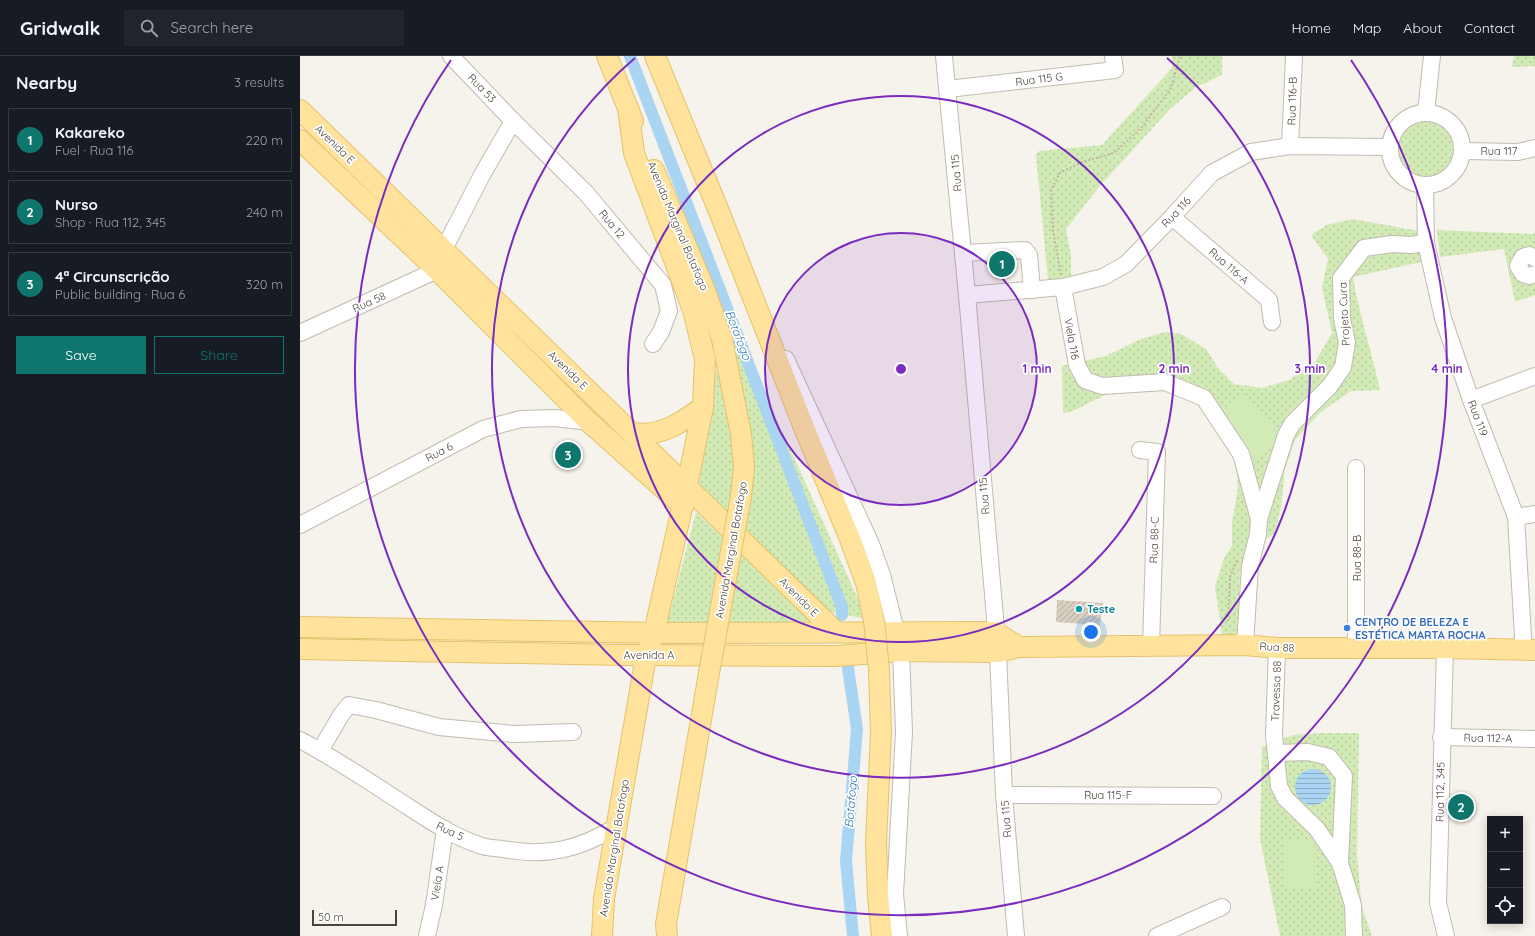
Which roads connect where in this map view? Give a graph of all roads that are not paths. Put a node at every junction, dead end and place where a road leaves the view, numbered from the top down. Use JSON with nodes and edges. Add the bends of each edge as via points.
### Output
{"nodes":[{"id":1,"x":450,"y":56,"type":"edge"},
{"id":2,"x":606,"y":56,"type":"edge"},
{"id":3,"x":654,"y":56,"type":"edge"},
{"id":4,"x":944,"y":56,"type":"edge"},
{"id":5,"x":1113,"y":56,"type":"edge"},
{"id":6,"x":1294,"y":56,"type":"edge"},
{"id":7,"x":1432,"y":56,"type":"edge"},
{"id":8,"x":948,"y":89,"type":"junction"},
{"id":9,"x":628,"y":108,"type":"junction"},
{"id":10,"x":300,"y":110,"type":"edge"},
{"id":11,"x":1426,"y":112,"type":"junction"},
{"id":12,"x":513,"y":121,"type":"junction"},
{"id":13,"x":300,"y":140,"type":"edge"},
{"id":14,"x":1290,"y":146,"type":"junction"},
{"id":15,"x":1389,"y":147,"type":"junction"},
{"id":16,"x":1535,"y":148,"type":"edge"},
{"id":17,"x":1464,"y":151,"type":"junction"},
{"id":18,"x":1425,"y":186,"type":"junction"},
{"id":19,"x":720,"y":214,"type":"junction"},
{"id":20,"x":1172,"y":217,"type":"junction"},
{"id":21,"x":1426,"y":243,"type":"junction"},
{"id":22,"x":963,"y":253,"type":"junction"},
{"id":23,"x":450,"y":255,"type":"junction"},
{"id":24,"x":1535,"y":257,"type":"edge"},
{"id":25,"x":438,"y":271,"type":"junction"},
{"id":26,"x":1535,"y":274,"type":"edge"},
{"id":27,"x":1063,"y":287,"type":"junction"},
{"id":28,"x":1032,"y":290,"type":"junction"},
{"id":29,"x":967,"y":295,"type":"junction"},
{"id":30,"x":1272,"y":322,"type":"dead end"},
{"id":31,"x":300,"y":333,"type":"edge"},
{"id":32,"x":653,"y":344,"type":"dead end"},
{"id":33,"x":1535,"y":376,"type":"edge"},
{"id":34,"x":1165,"y":382,"type":"joint"},
{"id":35,"x":1471,"y":400,"type":"junction"},
{"id":36,"x":703,"y":407,"type":"junction"},
{"id":37,"x":589,"y":422,"type":"junction"},
{"id":38,"x":633,"y":433,"type":"junction"},
{"id":39,"x":1140,"y":450,"type":"dead end"},
{"id":40,"x":1356,"y":468,"type":"dead end"},
{"id":41,"x":687,"y":486,"type":"junction"},
{"id":42,"x":683,"y":506,"type":"junction"},
{"id":43,"x":1535,"y":514,"type":"edge"},
{"id":44,"x":1516,"y":517,"type":"junction"},
{"id":45,"x":1259,"y":519,"type":"junction"},
{"id":46,"x":300,"y":525,"type":"edge"},
{"id":47,"x":300,"y":627,"type":"edge"},
{"id":48,"x":835,"y":632,"type":"junction"},
{"id":49,"x":995,"y":632,"type":"junction"},
{"id":50,"x":654,"y":633,"type":"junction"},
{"id":51,"x":898,"y":642,"type":"junction"},
{"id":52,"x":1245,"y":645,"type":"junction"},
{"id":53,"x":1151,"y":646,"type":"junction"},
{"id":54,"x":1019,"y":647,"type":"junction"},
{"id":55,"x":1277,"y":648,"type":"junction"},
{"id":56,"x":1356,"y":648,"type":"junction"},
{"id":57,"x":1445,"y":648,"type":"junction"},
{"id":58,"x":300,"y":649,"type":"edge"},
{"id":59,"x":1529,"y":650,"type":"edge"},
{"id":60,"x":998,"y":652,"type":"junction"},
{"id":61,"x":646,"y":656,"type":"junction"},
{"id":62,"x":573,"y":732,"type":"dead end"},
{"id":63,"x":1441,"y":737,"type":"junction"},
{"id":64,"x":1535,"y":739,"type":"edge"},
{"id":65,"x":300,"y":740,"type":"edge"},
{"id":66,"x":320,"y":751,"type":"junction"},
{"id":67,"x":1276,"y":753,"type":"junction"},
{"id":68,"x":1004,"y":795,"type":"junction"},
{"id":69,"x":1213,"y":796,"type":"dead end"},
{"id":70,"x":616,"y":827,"type":"junction"},
{"id":71,"x":445,"y":829,"type":"junction"},
{"id":72,"x":1340,"y":863,"type":"junction"},
{"id":73,"x":1222,"y":907,"type":"dead end"},
{"id":74,"x":427,"y":936,"type":"edge"},
{"id":75,"x":602,"y":936,"type":"edge"},
{"id":76,"x":667,"y":936,"type":"edge"},
{"id":77,"x":882,"y":936,"type":"edge"},
{"id":78,"x":899,"y":936,"type":"edge"},
{"id":79,"x":1016,"y":936,"type":"edge"},
{"id":80,"x":1157,"y":936,"type":"edge"},
{"id":81,"x":1354,"y":936,"type":"edge"},
{"id":82,"x":1446,"y":936,"type":"edge"}],
"edges":[{"from":1,"to":12,"type":"street","name":"Rua 53"},
{"from":2,"to":9,"type":"main road","name":"Avenida Marginal Botafogo"},
{"from":3,"to":19,"type":"main road"},
{"from":4,"to":8,"type":"street","name":"Rua 115"},
{"from":5,"to":8,"type":"street","name":"Rua 115 G","via":[[1115,70]]},
{"from":6,"to":14,"type":"street","name":"Rua 116-B"},
{"from":7,"to":11,"type":"street"},
{"from":8,"to":22,"type":"street","name":"Rua 115"},
{"from":9,"to":36,"type":"main road","name":"Avenida Marginal Botafogo","via":[[634,153],[693,310],[704,359]]},
{"from":9,"to":76,"type":"main road","name":"Avenida Marginal Botafogo","bridge":true,"via":[[704,288],[722,339],[744,468],[666,924]]},
{"from":10,"to":23,"type":"main road","name":"Avenida E"},
{"from":11,"to":15,"type":"street","via":[[1408,117],[1395,130]]},
{"from":11,"to":17,"type":"street","via":[[1445,117],[1459,131]]},
{"from":12,"to":23,"type":"street","via":[[482,175]]},
{"from":12,"to":32,"type":"street","name":"Rua 12","via":[[586,193],[663,285],[669,312]]},
{"from":13,"to":25,"type":"main road","name":"Avenida E"},
{"from":14,"to":15,"type":"street","name":"Rua 116"},
{"from":14,"to":20,"type":"street","name":"Rua 116","via":[[1251,152],[1212,173]]},
{"from":15,"to":18,"type":"street","via":[[1393,166],[1406,180]]},
{"from":16,"to":17,"type":"street","name":"Rua 117","via":[[1518,152]]},
{"from":17,"to":18,"type":"street","via":[[1458,169],[1444,182]]},
{"from":18,"to":21,"type":"street","name":"Rua 119"},
{"from":19,"to":51,"type":"street","via":[[871,544],[882,575]]},
{"from":19,"to":77,"type":"main road","bridge":true,"via":[[866,583],[874,620],[880,670],[881,733],[876,843]]},
{"from":20,"to":27,"type":"street","name":"Rua 116","via":[[1126,264],[1103,277]]},
{"from":20,"to":30,"type":"street","name":"Rua 116-A","via":[[1268,300]]},
{"from":21,"to":35,"type":"street","name":"Rua 119","via":[[1443,318]]},
{"from":21,"to":45,"type":"street","name":"Projeto Cura","via":[[1364,248],[1341,278],[1342,319],[1347,342],[1343,367],[1330,386],[1292,424],[1286,435]]},
{"from":22,"to":28,"type":"street","via":[[1025,250],[1029,255]]},
{"from":22,"to":29,"type":"street","name":"Rua 115"},
{"from":23,"to":25,"type":"street","name":"Rua 58"},
{"from":23,"to":38,"type":"main road","name":"Avenida E"},
{"from":24,"to":26,"type":"street","via":[[1523,257],[1518,266],[1523,274]]},
{"from":25,"to":31,"type":"street","name":"Rua 58"},
{"from":25,"to":37,"type":"main road","name":"Avenida E"},
{"from":27,"to":28,"type":"street","name":"Rua 116"},
{"from":27,"to":34,"type":"street","name":"Viela 116","via":[[1077,365],[1085,380],[1102,386]]},
{"from":28,"to":29,"type":"street","name":"Rua 116"},
{"from":29,"to":49,"type":"street","name":"Rua 115"},
{"from":33,"to":35,"type":"street"},
{"from":34,"to":45,"type":"street","name":"Projeto Cura","via":[[1204,398],[1241,454]]},
{"from":35,"to":44,"type":"street","name":"Rua 119"},
{"from":36,"to":38,"type":"main road","via":[[683,422],[666,430],[646,435]]},
{"from":36,"to":41,"type":"main road","name":"Avenida Marginal Botafogo"},
{"from":37,"to":42,"type":"main road","name":"Avenida E"},
{"from":37,"to":46,"type":"street","name":"Rua 6","via":[[555,418],[521,420],[483,429]]},
{"from":38,"to":41,"type":"main road","name":"Avenida E"},
{"from":39,"to":53,"type":"street","name":"Rua 88-C","via":[[1157,452]]},
{"from":40,"to":56,"type":"street","name":"Rua 88-B"},
{"from":41,"to":42,"type":"main road","name":"Avenida Marginal Botafogo"},
{"from":41,"to":48,"type":"main road","name":"Avenida E"},
{"from":42,"to":50,"type":"main road","name":"Avenida Marginal Botafogo"},
{"from":43,"to":44,"type":"street"},
{"from":44,"to":59,"type":"street","name":"Rua 119","via":[[1523,636]]},
{"from":45,"to":52,"type":"street","name":"Projeto Cura","via":[[1250,566]]},
{"from":47,"to":50,"type":"main road","name":"Avenida A"},
{"from":48,"to":50,"type":"main road","name":"Avenida A"},
{"from":48,"to":51,"type":"main road","name":"Avenida A"},
{"from":49,"to":51,"type":"main road","name":"Avenida A"},
{"from":49,"to":54,"type":"main road"},
{"from":49,"to":60,"type":"street","name":"Rua 115"},
{"from":50,"to":61,"type":"main road","name":"Avenida Marginal Botafogo"},
{"from":51,"to":60,"type":"main road","name":"Avenida A"},
{"from":51,"to":61,"type":"main road","name":"Avenida A","via":[[850,656]]},
{"from":51,"to":78,"type":"street","via":[[904,732],[895,894]]},
{"from":52,"to":53,"type":"main road","name":"Rua 88"},
{"from":52,"to":55,"type":"main road","name":"Rua 88"},
{"from":53,"to":54,"type":"main road","name":"Rua 88"},
{"from":54,"to":60,"type":"main road","name":"Rua 88"},
{"from":55,"to":56,"type":"main road","name":"Rua 88"},
{"from":55,"to":67,"type":"street","name":"Travessa 88","via":[[1274,735]]},
{"from":56,"to":57,"type":"main road","name":"Rua 88"},
{"from":57,"to":59,"type":"main road","name":"Rua 88"},
{"from":57,"to":63,"type":"street","name":"Rua 112, 345"},
{"from":58,"to":61,"type":"main road","name":"Avenida A"},
{"from":60,"to":68,"type":"street","name":"Rua 115"},
{"from":61,"to":70,"type":"main road","name":"Avenida Marginal Botafogo"},
{"from":62,"to":66,"type":"street","via":[[514,734],[439,727],[349,705]]},
{"from":63,"to":64,"type":"street","name":"Rua 112-A"},
{"from":63,"to":82,"type":"street","name":"Rua 112, 345","via":[[1438,904]]},
{"from":65,"to":66,"type":"street","name":"Rua 5"},
{"from":66,"to":71,"type":"street","name":"Rua 5"},
{"from":67,"to":72,"type":"street","name":"Travessa 88","via":[[1279,786],[1285,798],[1317,829]]},
{"from":67,"to":72,"type":"street","via":[[1308,752],[1329,757],[1344,776]]},
{"from":68,"to":69,"type":"street","name":"Rua 115-F"},
{"from":68,"to":79,"type":"street","name":"Rua 115"},
{"from":70,"to":71,"type":"street","name":"Rua 5","via":[[599,838],[565,850],[541,853],[479,845]]},
{"from":70,"to":75,"type":"main road","name":"Avenida Marginal Botafogo","via":[[604,899]]},
{"from":71,"to":74,"type":"street","name":"Viela A"},
{"from":72,"to":81,"type":"street","via":[[1353,905]]},
{"from":73,"to":80,"type":"street"}]}
